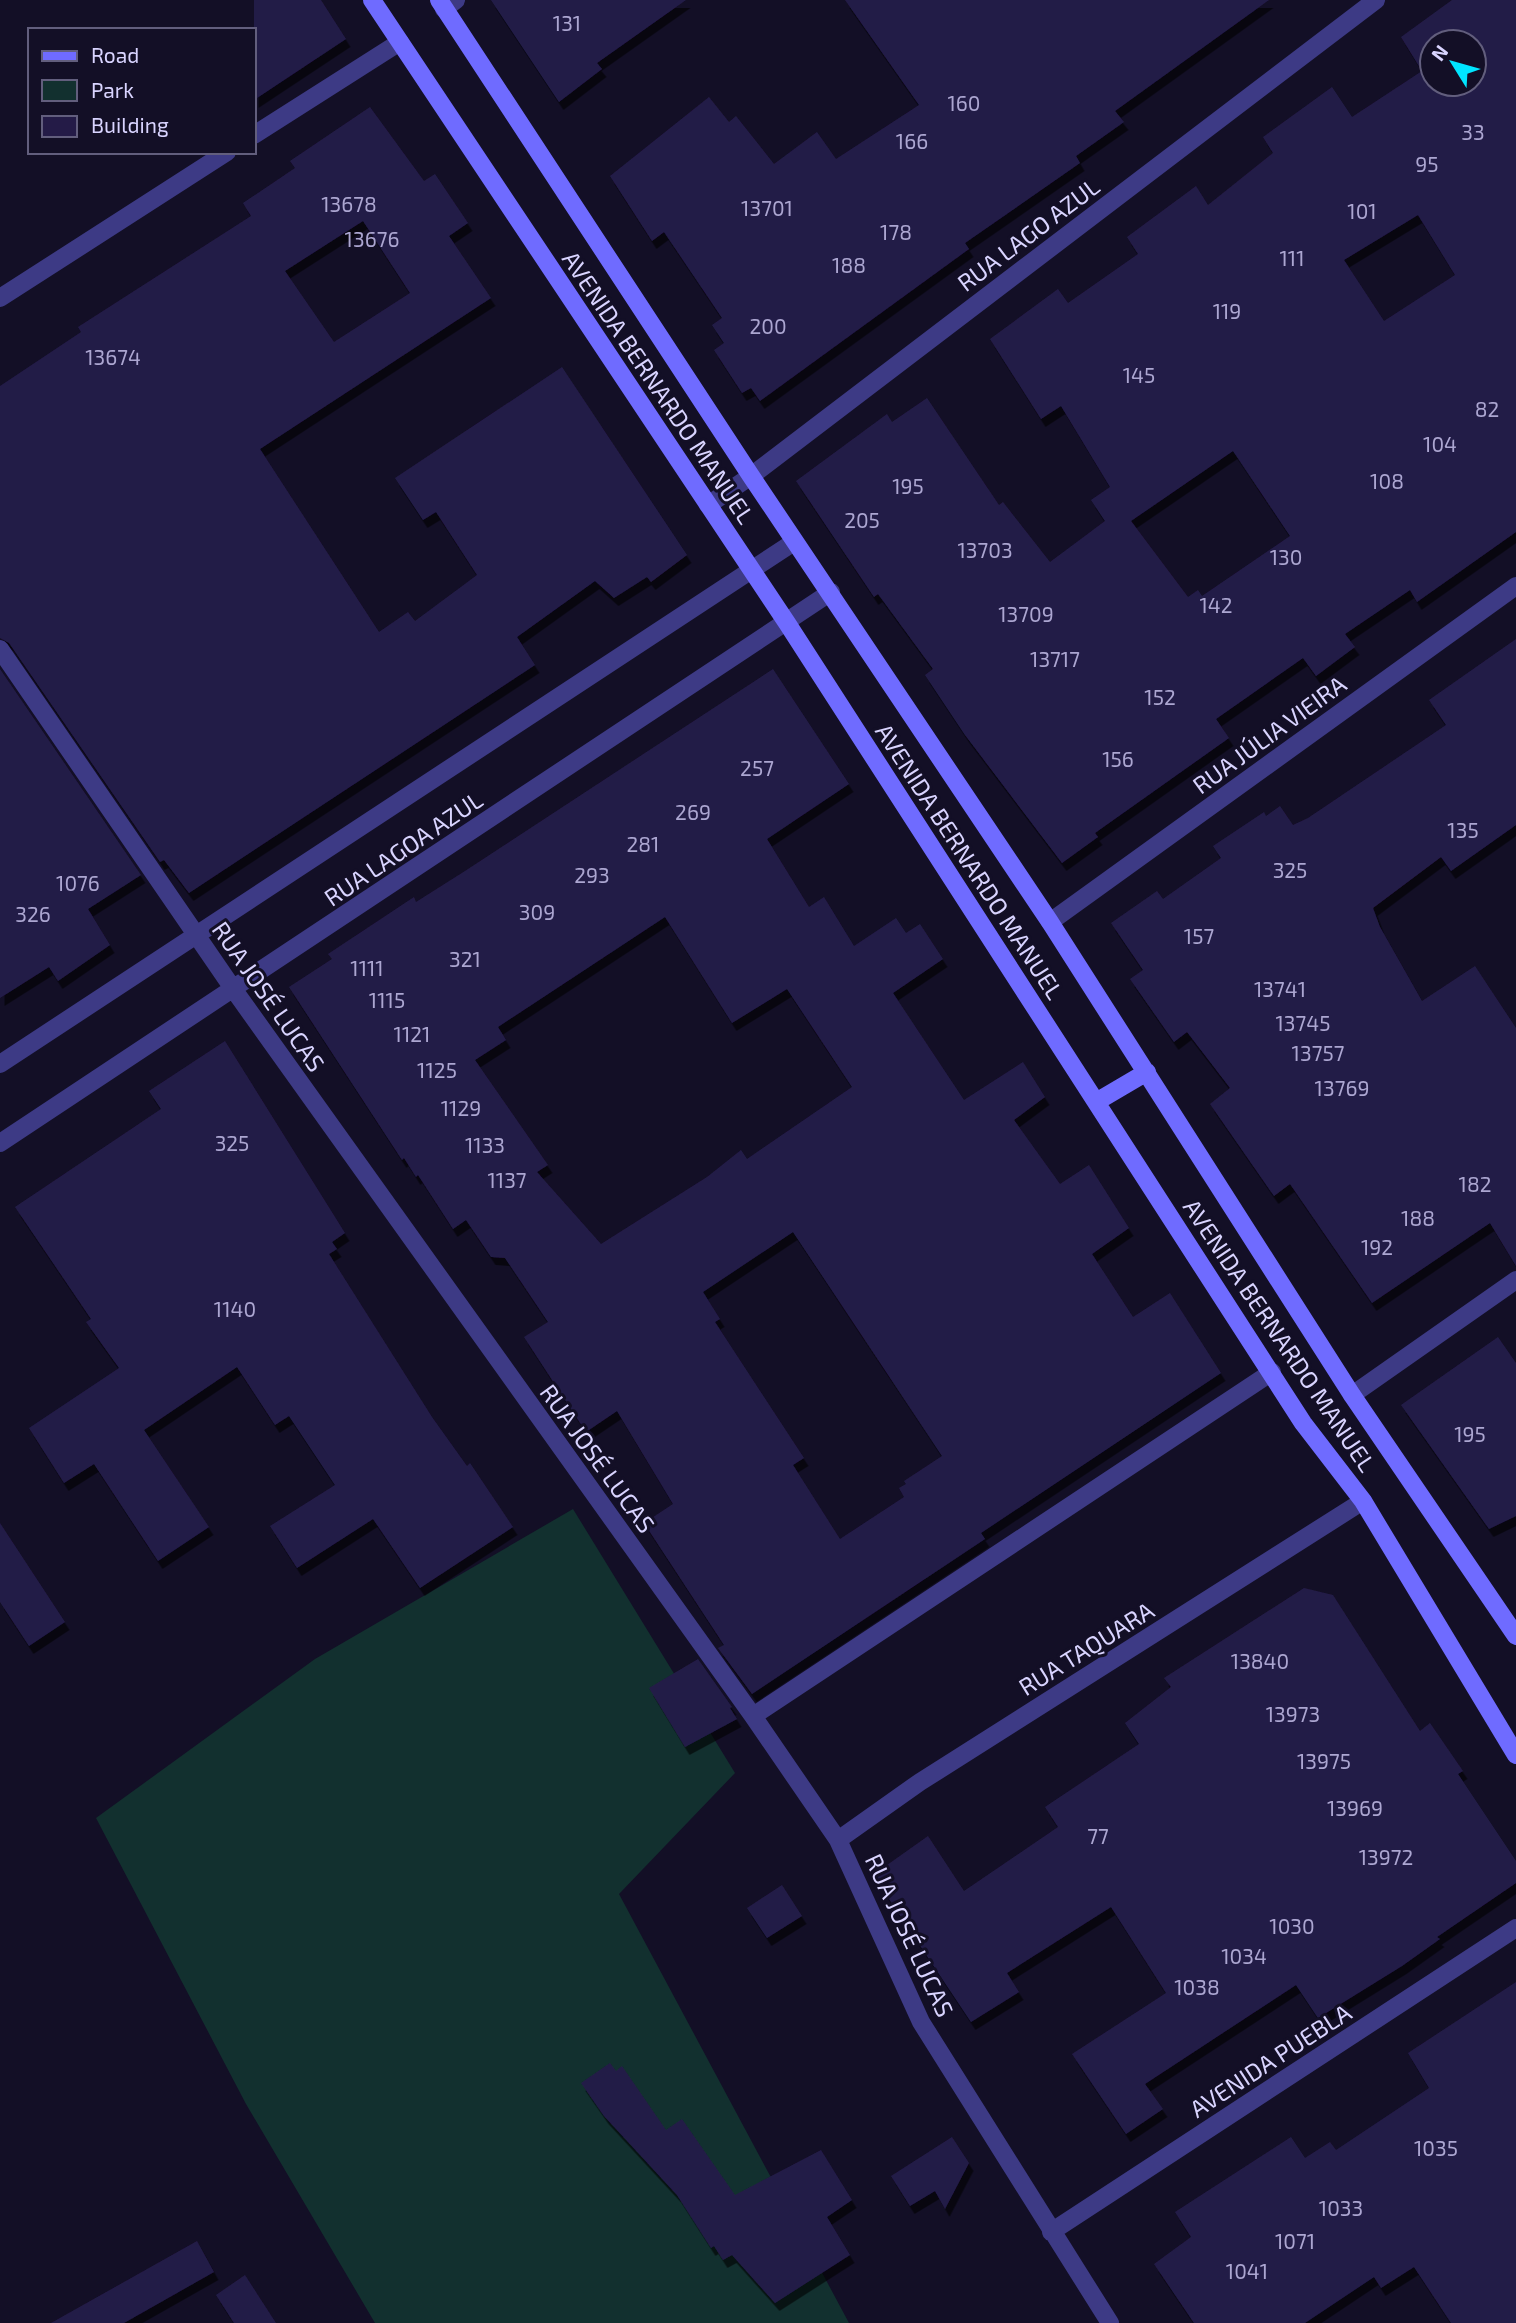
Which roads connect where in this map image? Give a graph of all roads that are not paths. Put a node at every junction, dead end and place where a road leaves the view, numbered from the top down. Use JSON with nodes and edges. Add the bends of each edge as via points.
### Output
{"nodes":[{"id":1,"x":372,"y":0,"type":"edge"},
{"id":2,"x":1376,"y":0,"type":"edge"},
{"id":3,"x":446,"y":3,"type":"edge"},
{"id":4,"x":400,"y":42,"type":"junction"},
{"id":5,"x":256,"y":134,"type":"edge"},
{"id":6,"x":225,"y":154,"type":"edge"},
{"id":7,"x":0,"y":298,"type":"edge"},
{"id":8,"x":751,"y":477,"type":"junction"},
{"id":9,"x":708,"y":505,"type":"junction"},
{"id":10,"x":794,"y":542,"type":"junction"},
{"id":11,"x":752,"y":572,"type":"junction"},
{"id":12,"x":1516,"y":586,"type":"edge"},
{"id":13,"x":831,"y":592,"type":"junction"},
{"id":14,"x":787,"y":622,"type":"junction"},
{"id":15,"x":0,"y":649,"type":"edge"},
{"id":16,"x":1050,"y":922,"type":"junction"},
{"id":17,"x":196,"y":935,"type":"junction"},
{"id":18,"x":234,"y":990,"type":"junction"},
{"id":19,"x":0,"y":1064,"type":"edge"},
{"id":20,"x":1147,"y":1072,"type":"junction"},
{"id":21,"x":1096,"y":1102,"type":"junction"},
{"id":22,"x":0,"y":1143,"type":"edge"},
{"id":23,"x":1516,"y":1280,"type":"edge"},
{"id":24,"x":1272,"y":1372,"type":"junction"},
{"id":25,"x":1352,"y":1395,"type":"junction"},
{"id":26,"x":1363,"y":1501,"type":"junction"},
{"id":27,"x":1516,"y":1636,"type":"edge"},
{"id":28,"x":753,"y":1717,"type":"junction"},
{"id":29,"x":1516,"y":1755,"type":"edge"},
{"id":30,"x":838,"y":1840,"type":"junction"},
{"id":31,"x":1516,"y":1928,"type":"edge"},
{"id":32,"x":1051,"y":2232,"type":"junction"},
{"id":33,"x":1110,"y":2323,"type":"edge"}],
"edges":[{"from":1,"to":4,"type":"street","name":"AVENIDA BERNARDO MANUEL"},
{"from":2,"to":8,"type":"street","name":"RUA LAGO AZUL"},
{"from":3,"to":8,"type":"street","name":"AVENIDA BERNARDO MANUEL"},
{"from":4,"to":5,"type":"street"},
{"from":4,"to":9,"type":"street","name":"AVENIDA BERNARDO MANUEL"},
{"from":6,"to":7,"type":"street"},
{"from":8,"to":9,"type":"street","name":"RUA LAGO AZUL"},
{"from":8,"to":10,"type":"street","name":"AVENIDA BERNARDO MANUEL"},
{"from":9,"to":11,"type":"street","name":"AVENIDA BERNARDO MANUEL"},
{"from":10,"to":11,"type":"street","name":"RUA LAGOA AZUL"},
{"from":10,"to":13,"type":"street","name":"AVENIDA BERNARDO MANUEL"},
{"from":11,"to":14,"type":"street","name":"AVENIDA BERNARDO MANUEL"},
{"from":11,"to":17,"type":"street","name":"RUA LAGOA AZUL"},
{"from":12,"to":16,"type":"street","name":"RUA JÚLIA VIEIRA"},
{"from":13,"to":14,"type":"street","name":"RUA LAGOA AZUL"},
{"from":13,"to":16,"type":"street","name":"AVENIDA BERNARDO MANUEL"},
{"from":14,"to":18,"type":"street","name":"RUA LAGOA AZUL"},
{"from":14,"to":21,"type":"street","name":"AVENIDA BERNARDO MANUEL"},
{"from":15,"to":17,"type":"street","name":"RUA JOSÉ LUCAS"},
{"from":16,"to":20,"type":"street","name":"AVENIDA BERNARDO MANUEL"},
{"from":17,"to":18,"type":"street","name":"RUA JOSÉ LUCAS"},
{"from":17,"to":19,"type":"street","name":"RUA LAGOA AZUL"},
{"from":18,"to":22,"type":"street","name":"RUA LAGOA AZUL"},
{"from":18,"to":28,"type":"street","name":"RUA JOSÉ LUCAS"},
{"from":20,"to":21,"type":"street"},
{"from":20,"to":25,"type":"street","name":"AVENIDA BERNARDO MANUEL"},
{"from":21,"to":24,"type":"street","name":"AVENIDA BERNARDO MANUEL"},
{"from":23,"to":25,"type":"street"},
{"from":24,"to":26,"type":"street","name":"AVENIDA BERNARDO MANUEL","via":[[1303,1423]]},
{"from":24,"to":28,"type":"street"},
{"from":25,"to":27,"type":"street","name":"AVENIDA BERNARDO MANUEL"},
{"from":26,"to":29,"type":"street","name":"AVENIDA BERNARDO MANUEL"},
{"from":26,"to":30,"type":"street","name":"RUA TAQUARA","via":[[920,1782]]},
{"from":28,"to":30,"type":"street","name":"RUA JOSÉ LUCAS"},
{"from":30,"to":32,"type":"street","name":"RUA JOSÉ LUCAS","via":[[921,2022]]},
{"from":31,"to":32,"type":"street","name":"AVENIDA PUEBLA"},
{"from":32,"to":33,"type":"street","name":"RUA JOSÉ LUCAS"}]}
